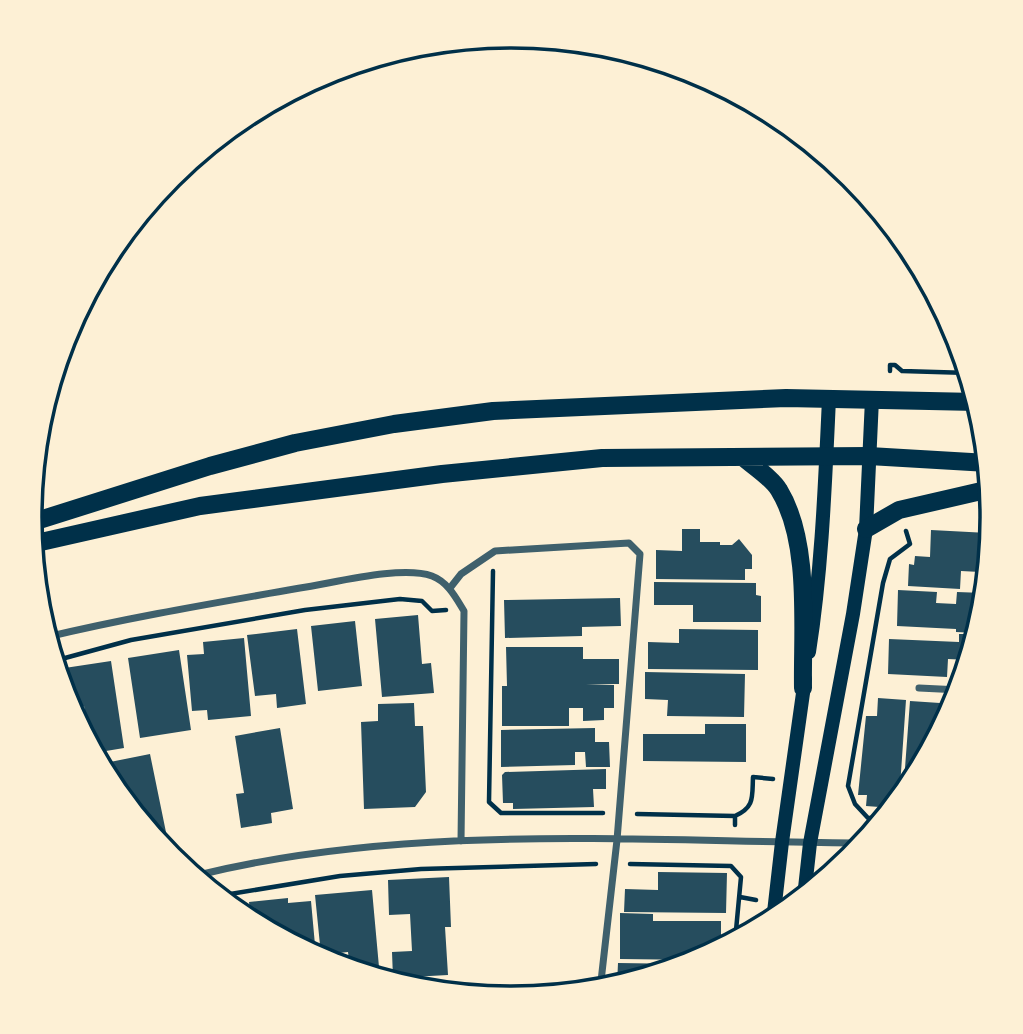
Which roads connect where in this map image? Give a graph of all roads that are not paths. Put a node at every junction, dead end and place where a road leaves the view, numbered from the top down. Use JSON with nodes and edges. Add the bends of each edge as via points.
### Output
{"nodes":[{"id":1,"x":829,"y":399,"type":"junction"},
{"id":2,"x":872,"y":399,"type":"junction"},
{"id":3,"x":966,"y":401,"type":"edge"},
{"id":4,"x":826,"y":456,"type":"junction"},
{"id":5,"x":869,"y":456,"type":"junction"},
{"id":6,"x":743,"y":457,"type":"junction"},
{"id":7,"x":978,"y":462,"type":"edge"},
{"id":8,"x":980,"y":491,"type":"edge"},
{"id":9,"x":42,"y":519,"type":"edge"},
{"id":10,"x":866,"y":530,"type":"junction"},
{"id":11,"x":43,"y":542,"type":"edge"},
{"id":12,"x":450,"y":588,"type":"junction"},
{"id":13,"x":57,"y":635,"type":"edge"},
{"id":14,"x":803,"y":688,"type":"junction"},
{"id":15,"x":919,"y":688,"type":"dead end"},
{"id":16,"x":948,"y":689,"type":"edge"},
{"id":17,"x":617,"y":840,"type":"junction"},
{"id":18,"x":461,"y":841,"type":"junction"},
{"id":19,"x":782,"y":842,"type":"junction"},
{"id":20,"x":810,"y":843,"type":"junction"},
{"id":21,"x":849,"y":843,"type":"edge"},
{"id":22,"x":206,"y":873,"type":"edge"},
{"id":23,"x":806,"y":882,"type":"edge"},
{"id":24,"x":776,"y":904,"type":"edge"},
{"id":25,"x":601,"y":977,"type":"edge"}],
"edges":[{"from":1,"to":2,"type":"main road"},
{"from":1,"to":4,"type":"main road"},
{"from":1,"to":9,"type":"main road","via":[[493,411],[394,424],[295,443]]},
{"from":2,"to":3,"type":"main road"},
{"from":2,"to":5,"type":"main road"},
{"from":4,"to":5,"type":"main road"},
{"from":4,"to":6,"type":"main road"},
{"from":4,"to":14,"type":"main road","via":[[816,608]]},
{"from":5,"to":7,"type":"main road"},
{"from":5,"to":10,"type":"main road"},
{"from":6,"to":11,"type":"main road","via":[[602,458],[442,474],[200,506]]},
{"from":6,"to":14,"type":"main road","via":[[778,488],[801,552]]},
{"from":8,"to":10,"type":"main road","via":[[899,510]]},
{"from":10,"to":20,"type":"main road"},
{"from":12,"to":13,"type":"street","via":[[433,576],[406,572],[124,619]]},
{"from":12,"to":17,"type":"street","via":[[461,574],[495,551],[629,543],[640,554]]},
{"from":12,"to":18,"type":"street","via":[[464,611]]},
{"from":14,"to":19,"type":"main road"},
{"from":15,"to":16,"type":"street"},
{"from":17,"to":18,"type":"street"},
{"from":17,"to":19,"type":"street"},
{"from":17,"to":25,"type":"street"},
{"from":18,"to":22,"type":"street","via":[[325,852]]},
{"from":19,"to":20,"type":"street"},
{"from":19,"to":24,"type":"main road"},
{"from":20,"to":21,"type":"street"},
{"from":20,"to":23,"type":"main road"}]}
